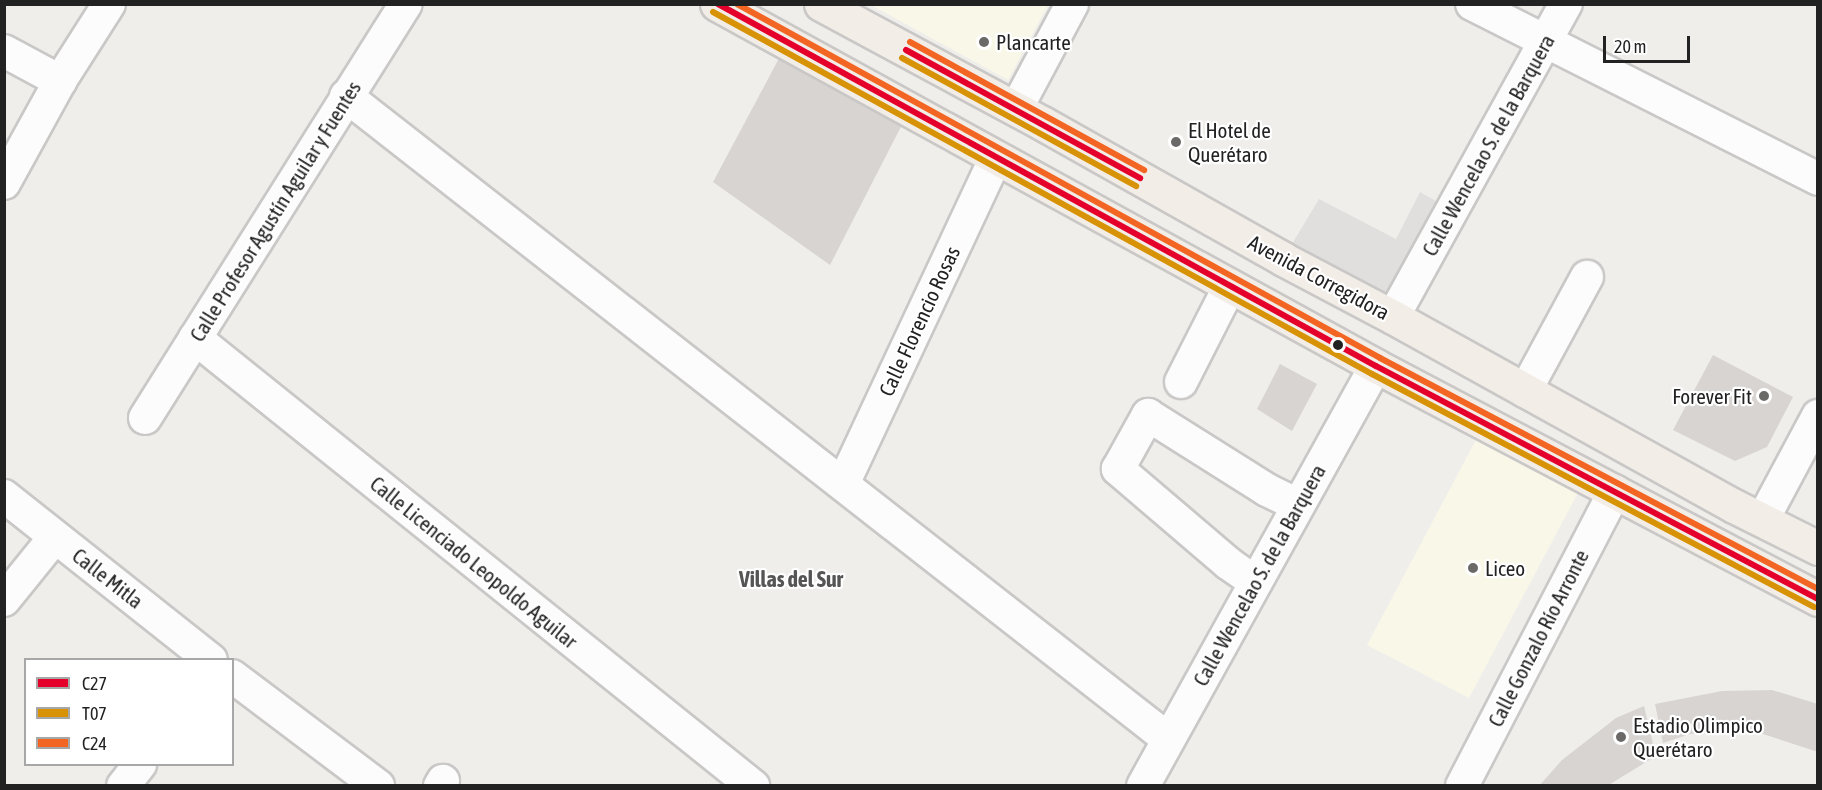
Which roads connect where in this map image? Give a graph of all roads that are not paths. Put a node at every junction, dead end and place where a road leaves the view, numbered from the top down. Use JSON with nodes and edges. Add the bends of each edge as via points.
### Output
{"nodes":[{"id":1,"x":110,"y":4,"type":"edge"},
{"id":2,"x":406,"y":4,"type":"edge"},
{"id":3,"x":717,"y":4,"type":"edge"},
{"id":4,"x":821,"y":4,"type":"edge"},
{"id":5,"x":1071,"y":4,"type":"edge"},
{"id":6,"x":1472,"y":4,"type":"edge"},
{"id":7,"x":1566,"y":4,"type":"edge"},
{"id":8,"x":1547,"y":42,"type":"junction"},
{"id":9,"x":4,"y":51,"type":"edge"},
{"id":10,"x":60,"y":81,"type":"junction"},
{"id":11,"x":346,"y":96,"type":"junction"},
{"id":12,"x":1016,"y":108,"type":"junction"},
{"id":13,"x":995,"y":159,"type":"junction"},
{"id":14,"x":1818,"y":179,"type":"edge"},
{"id":15,"x":4,"y":183,"type":"edge"},
{"id":16,"x":1587,"y":277,"type":"dead end"},
{"id":17,"x":1230,"y":286,"type":"junction"},
{"id":18,"x":1393,"y":317,"type":"junction"},
{"id":19,"x":195,"y":338,"type":"junction"},
{"id":20,"x":1376,"y":366,"type":"junction"},
{"id":21,"x":1181,"y":382,"type":"dead end"},
{"id":22,"x":1525,"y":391,"type":"junction"},
{"id":23,"x":1818,"y":416,"type":"edge"},
{"id":24,"x":145,"y":418,"type":"dead end"},
{"id":25,"x":843,"y":484,"type":"junction"},
{"id":26,"x":1615,"y":491,"type":"junction"},
{"id":27,"x":4,"y":496,"type":"edge"},
{"id":28,"x":1298,"y":505,"type":"junction"},
{"id":29,"x":1763,"y":519,"type":"junction"},
{"id":30,"x":55,"y":537,"type":"junction"},
{"id":31,"x":1818,"y":548,"type":"edge"},
{"id":32,"x":1255,"y":582,"type":"junction"},
{"id":33,"x":1818,"y":599,"type":"edge"},
{"id":34,"x":4,"y":600,"type":"edge"},
{"id":35,"x":208,"y":658,"type":"edge"},
{"id":36,"x":234,"y":678,"type":"edge"},
{"id":37,"x":1168,"y":739,"type":"junction"},
{"id":38,"x":139,"y":766,"type":"edge"},
{"id":39,"x":123,"y":786,"type":"edge"},
{"id":40,"x":378,"y":786,"type":"edge"},
{"id":41,"x":753,"y":786,"type":"edge"},
{"id":42,"x":1143,"y":786,"type":"edge"},
{"id":43,"x":1462,"y":786,"type":"edge"}],
"edges":[{"from":1,"to":10,"type":"street"},
{"from":2,"to":11,"type":"street","name":"Calle Profesor Agustín Aguilar y Fuentes"},
{"from":3,"to":13,"type":"main road"},
{"from":4,"to":12,"type":"main road","name":"Avenida Corregidora"},
{"from":5,"to":12,"type":"street"},
{"from":6,"to":8,"type":"street"},
{"from":7,"to":8,"type":"street","name":"Calle Wencelao S. de la Barquera"},
{"from":8,"to":14,"type":"street"},
{"from":8,"to":18,"type":"street","name":"Calle Wencelao S. de la Barquera","via":[[1518,86]]},
{"from":9,"to":10,"type":"street"},
{"from":10,"to":15,"type":"street"},
{"from":11,"to":19,"type":"street","name":"Calle Profesor Agustín Aguilar y Fuentes"},
{"from":11,"to":25,"type":"street"},
{"from":12,"to":18,"type":"main road","name":"Avenida Corregidora","via":[[1283,260]]},
{"from":13,"to":17,"type":"main road"},
{"from":13,"to":25,"type":"street","name":"Calle Florencio Rosas"},
{"from":16,"to":22,"type":"street"},
{"from":17,"to":20,"type":"main road"},
{"from":17,"to":21,"type":"street"},
{"from":18,"to":22,"type":"main road","name":"Avenida Corregidora"},
{"from":19,"to":24,"type":"street","name":"Calle Profesor Agustín Aguilar y Fuentes"},
{"from":19,"to":41,"type":"street","name":"Calle Licenciado Leopoldo Aguilar"},
{"from":20,"to":26,"type":"main road"},
{"from":20,"to":28,"type":"street","name":"Calle Wencelao S. de la Barquera"},
{"from":22,"to":29,"type":"main road","name":"Avenida Corregidora"},
{"from":23,"to":29,"type":"street"},
{"from":25,"to":37,"type":"street"},
{"from":26,"to":33,"type":"main road"},
{"from":26,"to":43,"type":"street","name":"Calle Gonzalo Río Arronte"},
{"from":27,"to":30,"type":"street","name":"Calle Mitla"},
{"from":28,"to":32,"type":"street","name":"Calle Wencelao S. de la Barquera"},
{"from":28,"to":32,"type":"street","via":[[1267,490],[1148,415],[1118,469]]},
{"from":29,"to":31,"type":"main road","name":"Avenida Corregidora"},
{"from":30,"to":34,"type":"street"},
{"from":30,"to":35,"type":"street","name":"Calle Mitla"},
{"from":32,"to":37,"type":"street","name":"Calle Wencelao S. de la Barquera"},
{"from":36,"to":40,"type":"street"},
{"from":37,"to":42,"type":"street","name":"Calle Wencelao S. de la Barquera"},
{"from":38,"to":39,"type":"street"}]}
